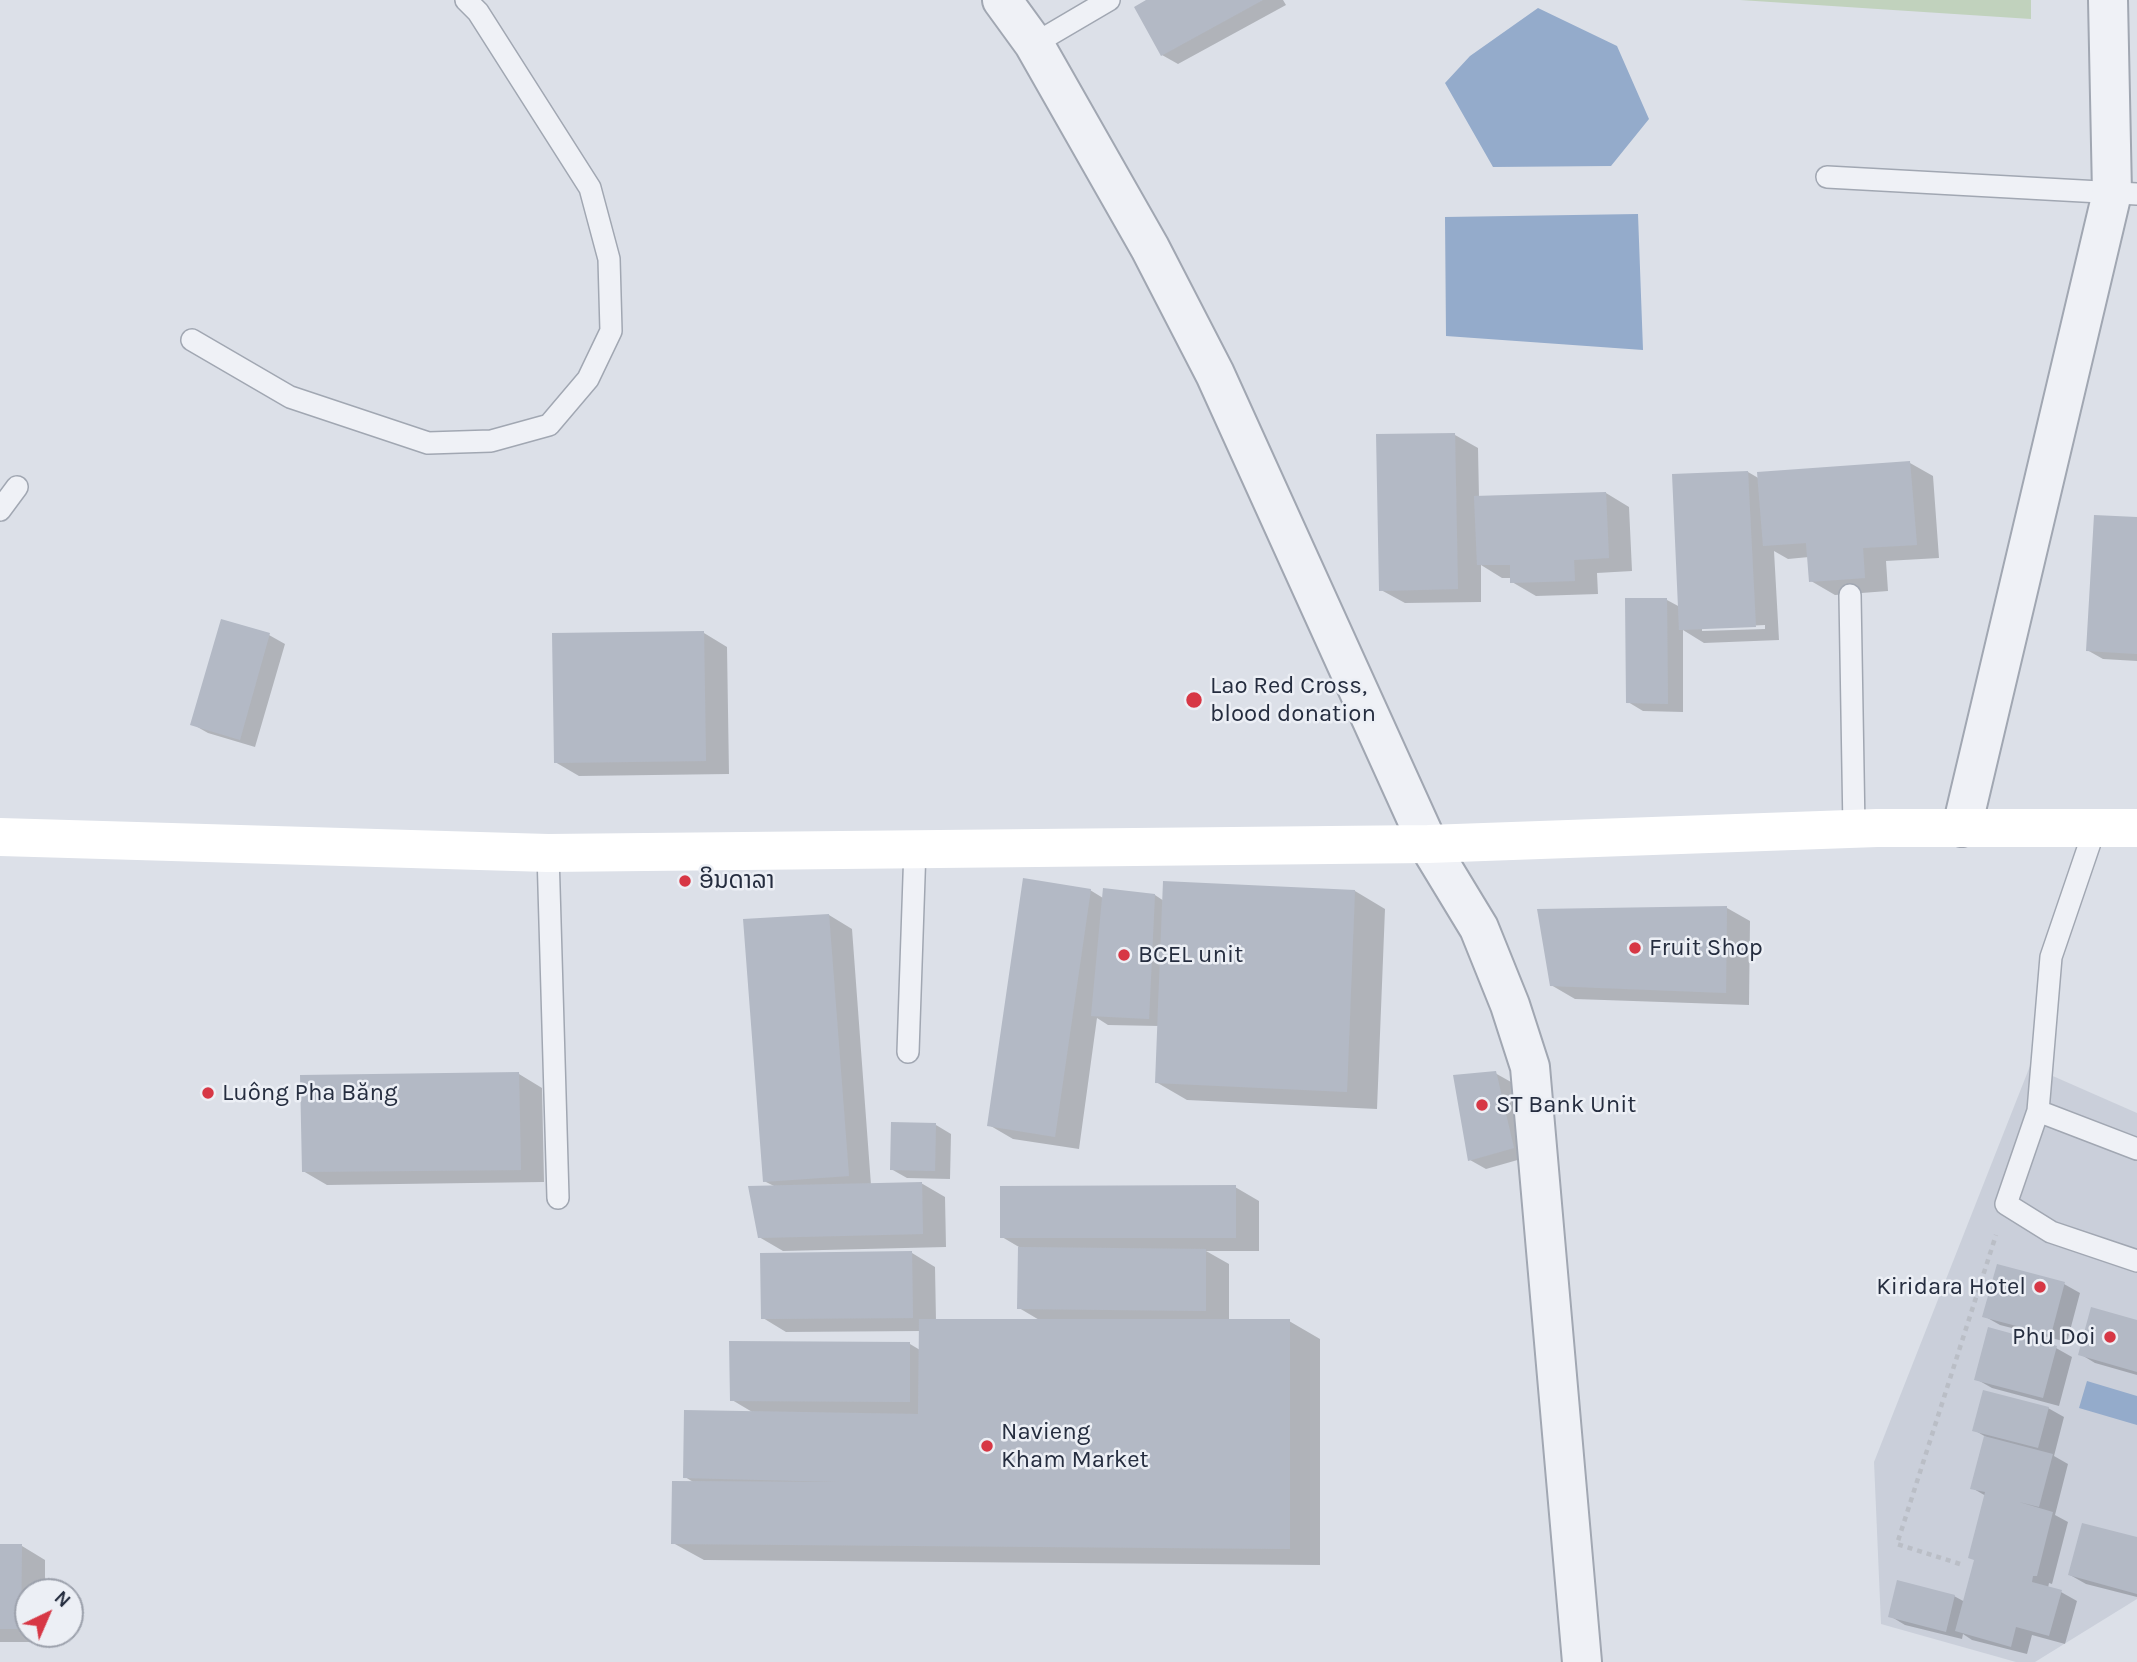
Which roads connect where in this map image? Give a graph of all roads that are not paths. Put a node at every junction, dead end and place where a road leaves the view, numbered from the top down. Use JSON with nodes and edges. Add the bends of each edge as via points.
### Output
{"nodes":[{"id":1,"x":466,"y":0,"type":"edge"},
{"id":2,"x":1002,"y":0,"type":"edge"},
{"id":3,"x":1109,"y":0,"type":"edge"},
{"id":4,"x":2108,"y":0,"type":"edge"},
{"id":5,"x":1034,"y":44,"type":"junction"},
{"id":6,"x":1827,"y":177,"type":"dead end"},
{"id":7,"x":2125,"y":193,"type":"edge"},
{"id":8,"x":192,"y":340,"type":"dead end"},
{"id":9,"x":17,"y":487,"type":"dead end"},
{"id":10,"x":0,"y":510,"type":"edge"},
{"id":11,"x":1850,"y":595,"type":"dead end"},
{"id":12,"x":1962,"y":827,"type":"junction"},
{"id":13,"x":2095,"y":828,"type":"junction"},
{"id":14,"x":2137,"y":828,"type":"edge"},
{"id":15,"x":1854,"y":829,"type":"junction"},
{"id":16,"x":0,"y":837,"type":"edge"},
{"id":17,"x":1428,"y":844,"type":"junction"},
{"id":18,"x":915,"y":848,"type":"junction"},
{"id":19,"x":548,"y":853,"type":"junction"},
{"id":20,"x":908,"y":1052,"type":"dead end"},
{"id":21,"x":2038,"y":1111,"type":"junction"},
{"id":22,"x":2137,"y":1149,"type":"edge"},
{"id":23,"x":558,"y":1198,"type":"dead end"},
{"id":24,"x":2137,"y":1261,"type":"edge"},
{"id":25,"x":1582,"y":1662,"type":"edge"}],
"edges":[{"from":1,"to":8,"type":"lane","via":[[590,187],[610,259],[611,331],[587,379],[548,425],[491,441],[428,443],[290,397]]},
{"from":2,"to":5,"type":"street"},
{"from":3,"to":5,"type":"lane"},
{"from":4,"to":7,"type":"street"},
{"from":5,"to":17,"type":"street","via":[[1150,248],[1215,374]]},
{"from":6,"to":7,"type":"lane"},
{"from":7,"to":12,"type":"street"},
{"from":9,"to":10,"type":"lane"},
{"from":11,"to":15,"type":"lane"},
{"from":12,"to":13,"type":"main road"},
{"from":12,"to":15,"type":"main road"},
{"from":13,"to":14,"type":"main road"},
{"from":13,"to":21,"type":"lane","via":[[2051,957]]},
{"from":15,"to":17,"type":"main road"},
{"from":16,"to":19,"type":"main road"},
{"from":17,"to":18,"type":"main road"},
{"from":17,"to":25,"type":"street","via":[[1479,928],[1530,1067]]},
{"from":18,"to":19,"type":"main road"},
{"from":18,"to":20,"type":"lane"},
{"from":19,"to":23,"type":"lane"},
{"from":21,"to":22,"type":"lane"},
{"from":21,"to":24,"type":"lane","via":[[2006,1204],[2051,1232]]}]}
